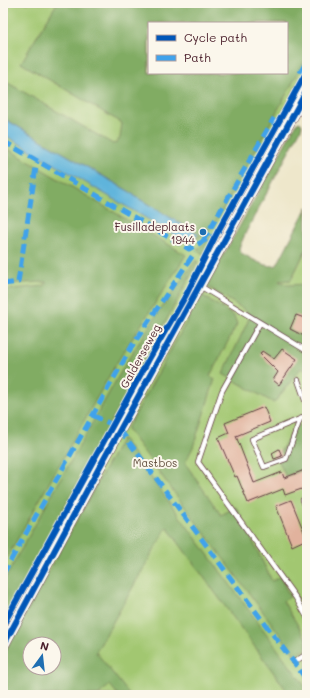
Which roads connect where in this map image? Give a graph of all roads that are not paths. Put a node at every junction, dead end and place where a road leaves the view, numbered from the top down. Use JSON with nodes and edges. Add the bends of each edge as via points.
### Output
{"nodes":[{"id":1,"x":307,"y":90,"type":"edge"},
{"id":2,"x":200,"y":286,"type":"junction"},
{"id":3,"x":260,"y":323,"type":"junction"},
{"id":4,"x":307,"y":352,"type":"edge"},
{"id":5,"x":298,"y":380,"type":"dead end"},
{"id":6,"x":307,"y":406,"type":"edge"},
{"id":7,"x":307,"y":416,"type":"edge"},
{"id":8,"x":300,"y":419,"type":"junction"},
{"id":9,"x":307,"y":498,"type":"edge"},
{"id":10,"x":307,"y":509,"type":"edge"},
{"id":11,"x":307,"y":617,"type":"edge"},
{"id":12,"x":3,"y":646,"type":"edge"},
{"id":13,"x":307,"y":654,"type":"edge"},
{"id":14,"x":294,"y":662,"type":"dead end"}],
"edges":[{"from":1,"to":2,"type":"street","name":"Galderseweg"},
{"from":2,"to":3,"type":"lane"},
{"from":2,"to":12,"type":"street","name":"Galderseweg"},
{"from":3,"to":4,"type":"lane"},
{"from":3,"to":11,"type":"lane","via":[[222,391],[198,462]]},
{"from":5,"to":6,"type":"lane"},
{"from":7,"to":8,"type":"lane"},
{"from":8,"to":8,"type":"lane","via":[[252,439],[264,467],[286,459]]},
{"from":9,"to":10,"type":"lane","via":[[303,500]]},
{"from":13,"to":14,"type":"lane"}]}
